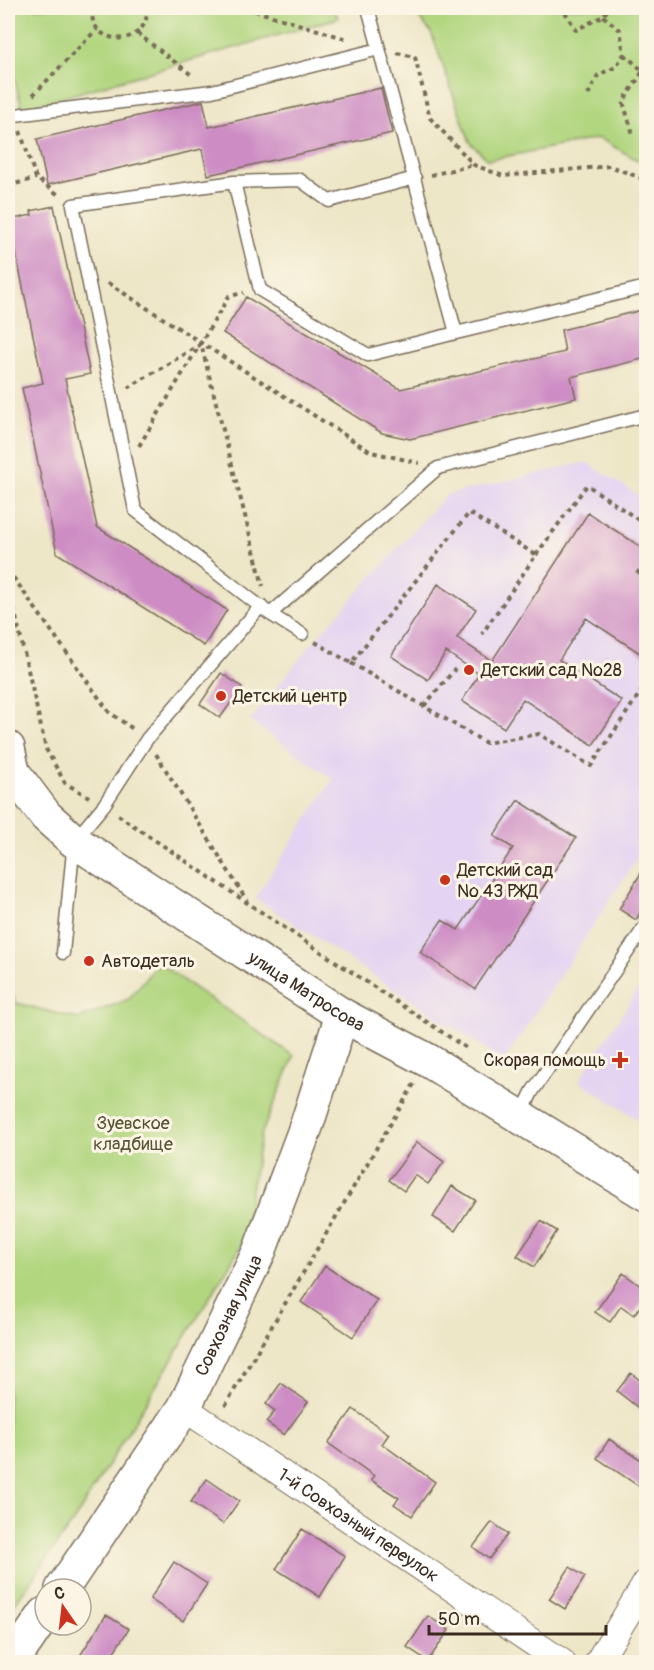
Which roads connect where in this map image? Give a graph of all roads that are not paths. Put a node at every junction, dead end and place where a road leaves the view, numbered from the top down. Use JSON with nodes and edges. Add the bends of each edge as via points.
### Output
{"nodes":[{"id":1,"x":368,"y":8,"type":"edge"},
{"id":2,"x":379,"y":49,"type":"junction"},
{"id":3,"x":15,"y":115,"type":"road end"},
{"id":4,"x":415,"y":178,"type":"junction"},
{"id":5,"x":234,"y":182,"type":"junction"},
{"id":6,"x":646,"y":287,"type":"edge"},
{"id":7,"x":456,"y":333,"type":"junction"},
{"id":8,"x":646,"y":415,"type":"edge"},
{"id":9,"x":266,"y":610,"type":"junction"},
{"id":10,"x":302,"y":634,"type":"road end"},
{"id":11,"x":9,"y":764,"type":"edge"},
{"id":12,"x":75,"y":841,"type":"junction"},
{"id":13,"x":646,"y":925,"type":"edge"},
{"id":14,"x":63,"y":953,"type":"dead end"},
{"id":15,"x":342,"y":1015,"type":"junction"},
{"id":16,"x":520,"y":1116,"type":"junction"},
{"id":17,"x":646,"y":1194,"type":"edge"},
{"id":18,"x":184,"y":1408,"type":"junction"},
{"id":19,"x":70,"y":1577,"type":"edge"},
{"id":20,"x":646,"y":1583,"type":"edge"},
{"id":21,"x":33,"y":1631,"type":"edge"},
{"id":22,"x":12,"y":1662,"type":"edge"},
{"id":23,"x":562,"y":1662,"type":"edge"},
{"id":24,"x":598,"y":1662,"type":"edge"}],
"edges":[{"from":1,"to":2,"type":"lane"},
{"from":2,"to":3,"type":"lane","via":[[212,91]]},
{"from":2,"to":4,"type":"lane"},
{"from":4,"to":5,"type":"lane","via":[[329,201],[300,180]]},
{"from":4,"to":7,"type":"lane"},
{"from":5,"to":7,"type":"lane","via":[[260,290],[368,355]]},
{"from":5,"to":9,"type":"lane","via":[[73,205],[135,510]]},
{"from":6,"to":7,"type":"lane"},
{"from":8,"to":9,"type":"lane","via":[[438,468]]},
{"from":9,"to":10,"type":"lane"},
{"from":9,"to":12,"type":"lane","via":[[147,739]]},
{"from":11,"to":12,"type":"street","name":"улица Матросова","via":[[46,816]]},
{"from":12,"to":14,"type":"lane"},
{"from":12,"to":15,"type":"street","name":"улица Матросова"},
{"from":13,"to":16,"type":"lane","via":[[532,1092]]},
{"from":15,"to":16,"type":"street","name":"улица Матросова","via":[[429,1060]]},
{"from":15,"to":18,"type":"street","name":"Совхозная улица","via":[[259,1252]]},
{"from":16,"to":17,"type":"street","name":"улица Матросова"},
{"from":18,"to":19,"type":"street","name":"Совхозная улица"},
{"from":18,"to":23,"type":"street","name":"1-й Совхозный переулок"},
{"from":20,"to":24,"type":"street"},
{"from":21,"to":22,"type":"street"}]}
